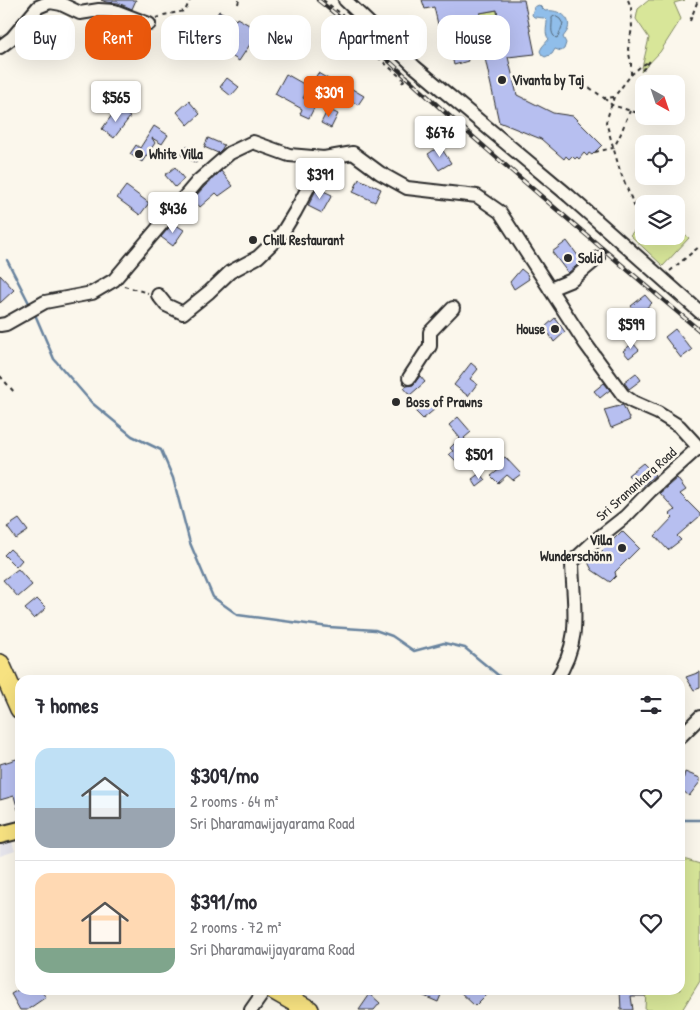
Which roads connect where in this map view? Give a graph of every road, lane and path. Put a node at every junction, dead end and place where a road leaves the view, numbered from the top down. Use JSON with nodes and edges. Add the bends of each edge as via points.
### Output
{"nodes":[{"id":1,"x":190,"y":0,"type":"edge"},
{"id":2,"x":239,"y":0,"type":"edge"},
{"id":3,"x":323,"y":0,"type":"edge"},
{"id":4,"x":628,"y":0,"type":"edge"},
{"id":5,"x":698,"y":0,"type":"edge"},
{"id":6,"x":350,"y":1,"type":"edge"},
{"id":7,"x":238,"y":4,"type":"dead end"},
{"id":8,"x":125,"y":15,"type":"edge"},
{"id":9,"x":690,"y":21,"type":"dead end"},
{"id":10,"x":151,"y":23,"type":"edge"},
{"id":11,"x":0,"y":47,"type":"edge"},
{"id":12,"x":641,"y":72,"type":"dead end"},
{"id":13,"x":631,"y":75,"type":"junction"},
{"id":14,"x":407,"y":76,"type":"dead end"},
{"id":15,"x":404,"y":80,"type":"junction"},
{"id":16,"x":402,"y":83,"type":"dead end"},
{"id":17,"x":583,"y":83,"type":"dead end"},
{"id":18,"x":614,"y":97,"type":"junction"},
{"id":19,"x":604,"y":98,"type":"junction"},
{"id":20,"x":612,"y":105,"type":"junction"},
{"id":21,"x":630,"y":111,"type":"junction"},
{"id":22,"x":635,"y":113,"type":"edge"},
{"id":23,"x":613,"y":148,"type":"junction"},
{"id":24,"x":595,"y":152,"type":"dead end"},
{"id":25,"x":324,"y":158,"type":"junction"},
{"id":26,"x":635,"y":208,"type":"edge"},
{"id":27,"x":700,"y":246,"type":"edge"},
{"id":28,"x":598,"y":258,"type":"dead end"},
{"id":29,"x":660,"y":275,"type":"junction"},
{"id":30,"x":114,"y":280,"type":"junction"},
{"id":31,"x":550,"y":289,"type":"junction"},
{"id":32,"x":138,"y":290,"type":"dead end"},
{"id":33,"x":158,"y":295,"type":"dead end"},
{"id":34,"x":453,"y":308,"type":"dead end"},
{"id":35,"x":700,"y":312,"type":"edge"},
{"id":36,"x":0,"y":325,"type":"edge"},
{"id":37,"x":0,"y":376,"type":"edge"},
{"id":38,"x":409,"y":378,"type":"dead end"},
{"id":39,"x":15,"y":393,"type":"dead end"},
{"id":40,"x":699,"y":448,"type":"edge"},
{"id":41,"x":0,"y":664,"type":"edge"},
{"id":42,"x":558,"y":675,"type":"edge"},
{"id":43,"x":15,"y":698,"type":"edge"},
{"id":44,"x":700,"y":716,"type":"edge"},
{"id":45,"x":685,"y":732,"type":"edge"},
{"id":46,"x":15,"y":831,"type":"edge"},
{"id":47,"x":0,"y":835,"type":"edge"},
{"id":48,"x":262,"y":995,"type":"edge"},
{"id":49,"x":283,"y":995,"type":"edge"},
{"id":50,"x":251,"y":1010,"type":"edge"},
{"id":51,"x":309,"y":1010,"type":"edge"}],
"edges":[{"from":1,"to":10,"type":"path","via":[[185,11],[164,15]]},
{"from":2,"to":7,"type":"path"},
{"from":3,"to":15,"type":"path","via":[[348,19],[342,26]]},
{"from":4,"to":13,"type":"path","via":[[632,28],[628,49]]},
{"from":5,"to":9,"type":"path"},
{"from":6,"to":29,"type":"street","via":[[415,67]]},
{"from":8,"to":11,"type":"street","via":[[99,10],[80,13],[50,2],[38,7],[12,38]]},
{"from":12,"to":13,"type":"path","via":[[650,61]]},
{"from":13,"to":18,"type":"path"},
{"from":14,"to":15,"type":"path"},
{"from":15,"to":16,"type":"path"},
{"from":17,"to":19,"type":"path"},
{"from":18,"to":19,"type":"path"},
{"from":18,"to":20,"type":"path"},
{"from":19,"to":20,"type":"path"},
{"from":20,"to":21,"type":"path"},
{"from":20,"to":23,"type":"path","via":[[606,122]]},
{"from":21,"to":22,"type":"path"},
{"from":21,"to":23,"type":"path","via":[[620,139]]},
{"from":23,"to":24,"type":"path"},
{"from":23,"to":26,"type":"path"},
{"from":25,"to":30,"type":"street","via":[[289,155],[253,142],[230,153],[198,180]]},
{"from":25,"to":31,"type":"street","via":[[353,153],[407,188],[477,196],[500,212]]},
{"from":25,"to":33,"type":"street","via":[[281,235],[258,258],[230,272],[183,313],[166,305]]},
{"from":27,"to":29,"type":"path"},
{"from":28,"to":31,"type":"street","via":[[572,280]]},
{"from":29,"to":35,"type":"street"},
{"from":30,"to":32,"type":"path"},
{"from":30,"to":36,"type":"street","via":[[92,293],[45,302]]},
{"from":31,"to":40,"type":"street","via":[[624,395],[679,426]]},
{"from":34,"to":38,"type":"street","via":[[430,332],[430,346]]},
{"from":37,"to":39,"type":"path"},
{"from":40,"to":42,"type":"street","name":"Sri Sranankara Road","via":[[572,562],[576,622],[573,644]]},
{"from":41,"to":43,"type":"highway"},
{"from":44,"to":45,"type":"street"},
{"from":46,"to":47,"type":"main road"},
{"from":48,"to":50,"type":"street"},
{"from":49,"to":51,"type":"highway"}]}
